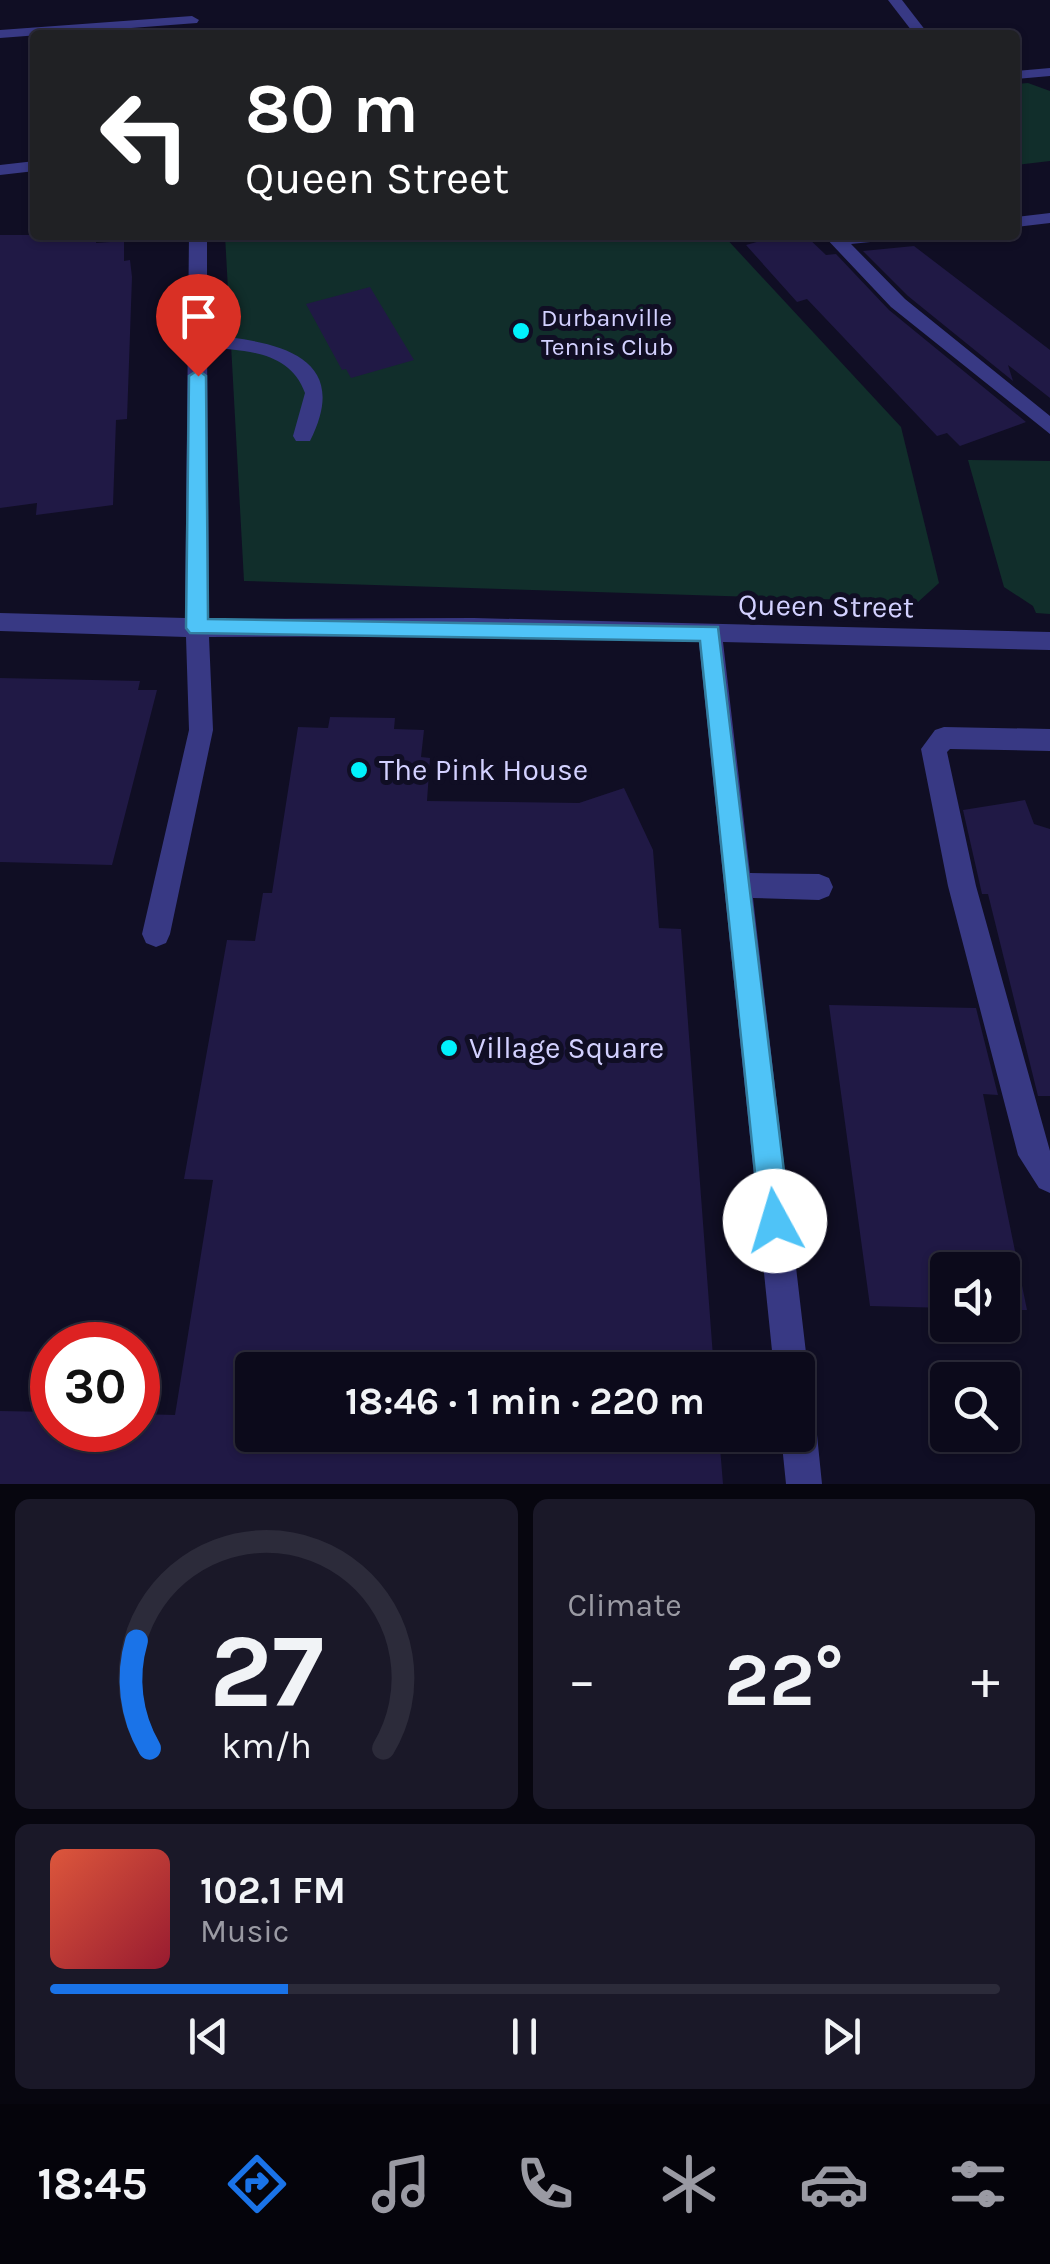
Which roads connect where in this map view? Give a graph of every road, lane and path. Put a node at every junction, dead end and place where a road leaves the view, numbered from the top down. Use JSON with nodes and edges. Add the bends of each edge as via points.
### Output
{"nodes":[{"id":1,"x":192,"y":0,"type":"edge"},
{"id":2,"x":895,"y":0,"type":"edge"},
{"id":3,"x":193,"y":28,"type":"edge"},
{"id":4,"x":129,"y":30,"type":"edge"},
{"id":5,"x":918,"y":30,"type":"edge"},
{"id":6,"x":30,"y":33,"type":"edge"},
{"id":7,"x":0,"y":34,"type":"edge"},
{"id":8,"x":1050,"y":72,"type":"edge"},
{"id":9,"x":1020,"y":75,"type":"edge"},
{"id":10,"x":30,"y":167,"type":"edge"},
{"id":11,"x":0,"y":170,"type":"edge"},
{"id":12,"x":1050,"y":218,"type":"edge"},
{"id":13,"x":1020,"y":221,"type":"edge"},
{"id":14,"x":198,"y":240,"type":"edge"},
{"id":15,"x":836,"y":240,"type":"edge"},
{"id":16,"x":198,"y":340,"type":"junction"},
{"id":17,"x":1050,"y":426,"type":"edge"},
{"id":18,"x":303,"y":436,"type":"dead end"},
{"id":19,"x":0,"y":622,"type":"edge"},
{"id":20,"x":197,"y":628,"type":"junction"},
{"id":21,"x":710,"y":633,"type":"junction"},
{"id":22,"x":1050,"y":642,"type":"edge"},
{"id":23,"x":1050,"y":740,"type":"edge"},
{"id":24,"x":738,"y":885,"type":"junction"},
{"id":25,"x":820,"y":888,"type":"dead end"},
{"id":26,"x":156,"y":934,"type":"dead end"},
{"id":27,"x":1050,"y":1177,"type":"edge"},
{"id":28,"x":790,"y":1352,"type":"edge"},
{"id":29,"x":801,"y":1452,"type":"edge"},
{"id":30,"x":804,"y":1484,"type":"edge"}],
"edges":[{"from":1,"to":3,"type":"street"},
{"from":2,"to":5,"type":"street"},
{"from":3,"to":4,"type":"street"},
{"from":6,"to":7,"type":"street"},
{"from":8,"to":9,"type":"street"},
{"from":10,"to":11,"type":"street"},
{"from":12,"to":13,"type":"street"},
{"from":14,"to":16,"type":"street"},
{"from":15,"to":17,"type":"street","via":[[898,304]]},
{"from":16,"to":18,"type":"street","via":[[260,346],[304,369],[315,393]]},
{"from":16,"to":20,"type":"street"},
{"from":19,"to":20,"type":"street","name":"Queen Street"},
{"from":20,"to":21,"type":"street","name":"Queen Street"},
{"from":20,"to":26,"type":"street","via":[[201,730]]},
{"from":21,"to":22,"type":"street","name":"Queen Street"},
{"from":21,"to":24,"type":"street"},
{"from":23,"to":27,"type":"street","via":[[944,738],[934,749],[962,886],[1034,1156]]},
{"from":24,"to":25,"type":"street"},
{"from":24,"to":28,"type":"street"},
{"from":29,"to":30,"type":"street"}]}
